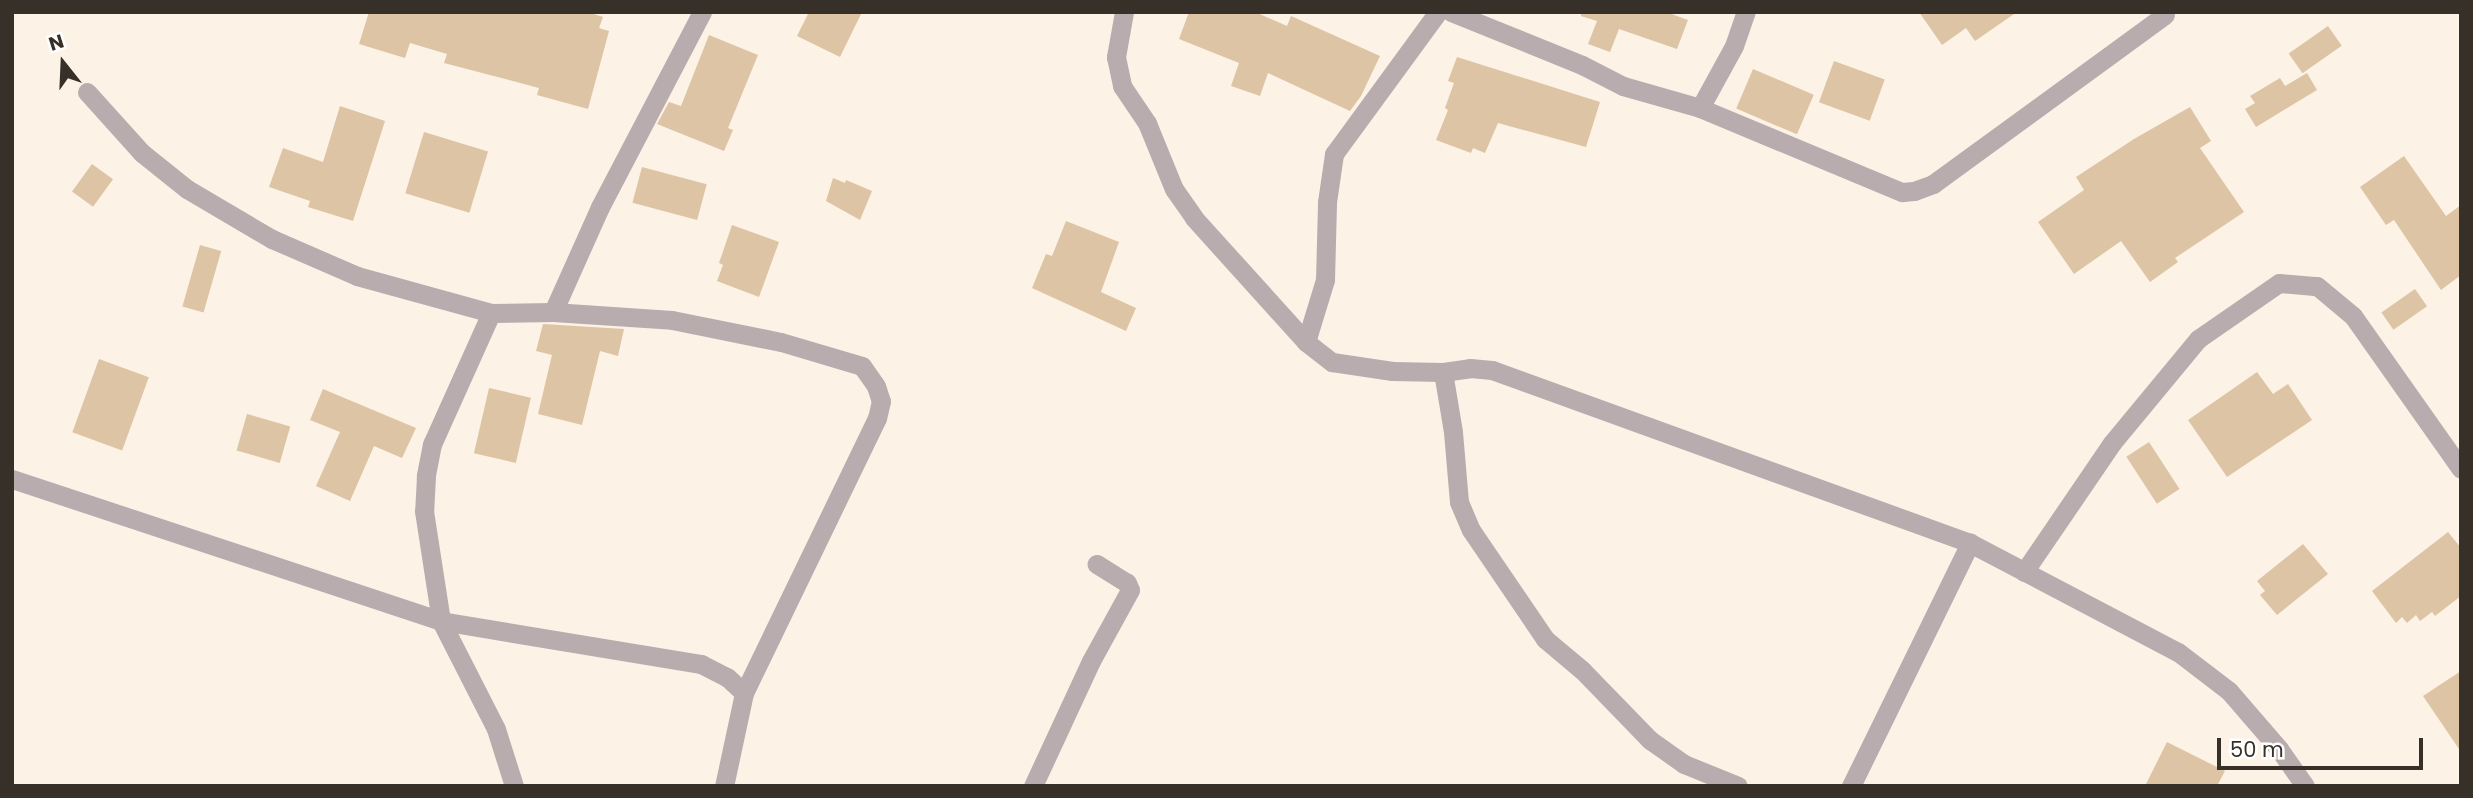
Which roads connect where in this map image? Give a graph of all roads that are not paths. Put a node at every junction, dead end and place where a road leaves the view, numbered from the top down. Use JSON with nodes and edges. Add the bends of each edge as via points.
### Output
{"nodes":[{"id":1,"x":702,"y":12,"type":"edge"},
{"id":2,"x":1124,"y":12,"type":"edge"},
{"id":3,"x":1438,"y":12,"type":"edge"},
{"id":4,"x":1451,"y":12,"type":"edge"},
{"id":5,"x":1746,"y":12,"type":"edge"},
{"id":6,"x":2165,"y":15,"type":"dead end"},
{"id":7,"x":87,"y":92,"type":"dead end"},
{"id":8,"x":1700,"y":108,"type":"junction"},
{"id":9,"x":553,"y":312,"type":"junction"},
{"id":10,"x":491,"y":313,"type":"junction"},
{"id":11,"x":1306,"y":342,"type":"junction"},
{"id":12,"x":1443,"y":372,"type":"junction"},
{"id":13,"x":2461,"y":469,"type":"edge"},
{"id":14,"x":12,"y":478,"type":"edge"},
{"id":15,"x":1970,"y":543,"type":"junction"},
{"id":16,"x":1097,"y":564,"type":"dead end"},
{"id":17,"x":2024,"y":572,"type":"junction"},
{"id":18,"x":441,"y":621,"type":"junction"},
{"id":19,"x":744,"y":692,"type":"junction"},
{"id":20,"x":514,"y":786,"type":"edge"},
{"id":21,"x":724,"y":786,"type":"edge"},
{"id":22,"x":1033,"y":786,"type":"edge"},
{"id":23,"x":1738,"y":786,"type":"edge"},
{"id":24,"x":1851,"y":786,"type":"edge"},
{"id":25,"x":2305,"y":786,"type":"edge"}],
"edges":[{"from":1,"to":9,"type":"street","via":[[600,207]]},
{"from":2,"to":11,"type":"street","via":[[1116,57],[1122,86],[1147,124],[1174,189],[1194,218]]},
{"from":3,"to":11,"type":"street","via":[[1334,154],[1327,202],[1325,280]]},
{"from":4,"to":8,"type":"street","via":[[1623,86]]},
{"from":5,"to":8,"type":"street","via":[[1728,58]]},
{"from":6,"to":8,"type":"street","via":[[1933,184],[1914,191],[1902,192]]},
{"from":7,"to":10,"type":"street","via":[[142,153],[187,189],[272,239],[357,276]]},
{"from":9,"to":10,"type":"street"},
{"from":9,"to":19,"type":"street","via":[[672,320],[781,342],[862,366],[876,386],[881,401],[877,418]]},
{"from":10,"to":18,"type":"street","via":[[432,444],[426,476],[424,511]]},
{"from":11,"to":12,"type":"street","via":[[1332,362],[1392,372]]},
{"from":12,"to":15,"type":"street","via":[[1492,370]]},
{"from":12,"to":23,"type":"street","via":[[1459,502],[1471,530],[1545,639],[1650,740],[1684,764]]},
{"from":13,"to":17,"type":"street","via":[[2353,316],[2317,286],[2279,284],[2198,339],[2112,443]]},
{"from":14,"to":18,"type":"street"},
{"from":15,"to":17,"type":"street"},
{"from":15,"to":24,"type":"street"},
{"from":16,"to":22,"type":"street","via":[[1127,583],[1130,590]]},
{"from":17,"to":25,"type":"street","via":[[2178,652],[2228,691]]},
{"from":18,"to":19,"type":"street","via":[[701,664]]},
{"from":18,"to":20,"type":"street","via":[[496,729]]},
{"from":19,"to":21,"type":"street"}]}
